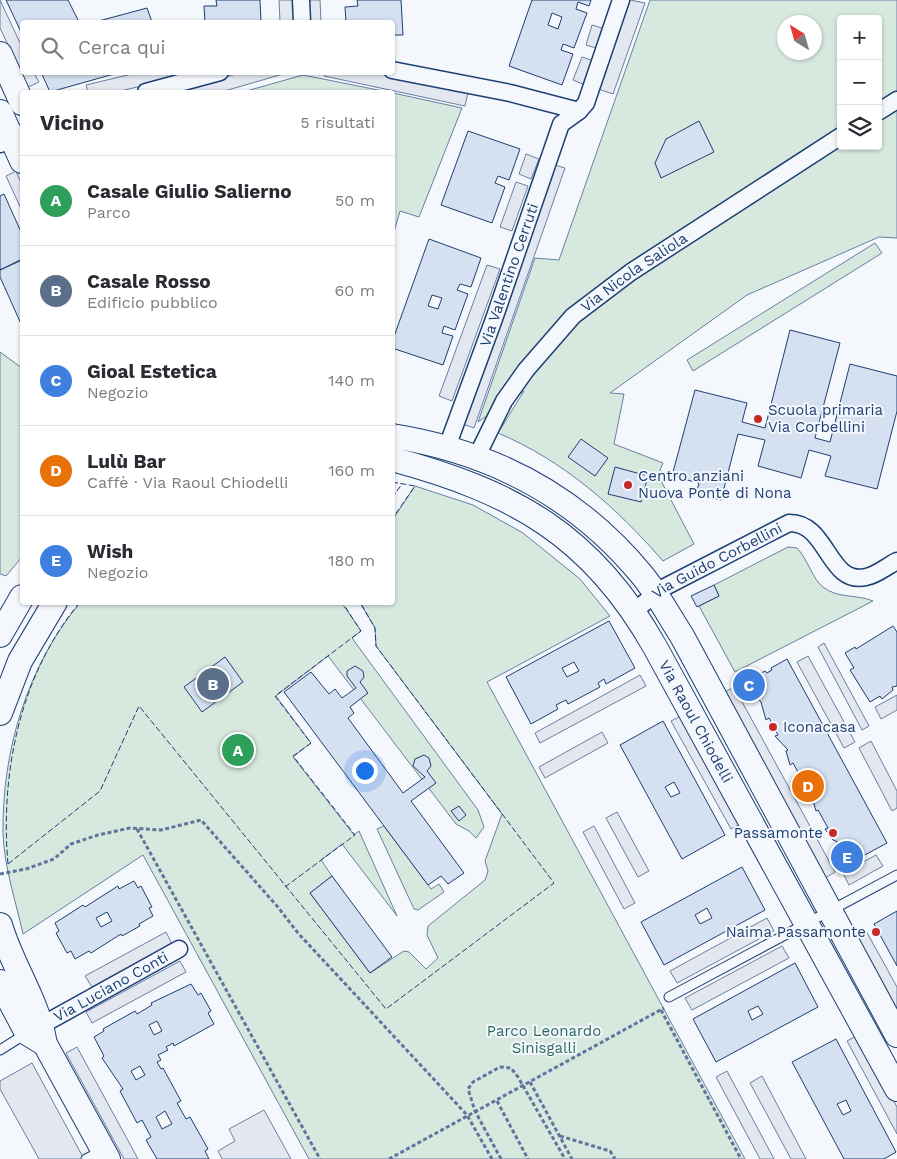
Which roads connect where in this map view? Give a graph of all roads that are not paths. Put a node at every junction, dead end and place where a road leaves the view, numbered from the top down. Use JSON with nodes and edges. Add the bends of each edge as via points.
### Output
{"nodes":[{"id":1,"x":301,"y":0,"type":"edge"},
{"id":2,"x":621,"y":0,"type":"edge"},
{"id":3,"x":302,"y":20,"type":"edge"},
{"id":4,"x":0,"y":54,"type":"edge"},
{"id":5,"x":395,"y":71,"type":"edge"},
{"id":6,"x":209,"y":75,"type":"edge"},
{"id":7,"x":153,"y":90,"type":"edge"},
{"id":8,"x":20,"y":99,"type":"edge"},
{"id":9,"x":897,"y":100,"type":"edge"},
{"id":10,"x":882,"y":109,"type":"edge"},
{"id":11,"x":579,"y":111,"type":"junction"},
{"id":12,"x":0,"y":112,"type":"edge"},
{"id":13,"x":11,"y":138,"type":"edge"},
{"id":14,"x":837,"y":139,"type":"edge"},
{"id":15,"x":20,"y":157,"type":"edge"},
{"id":16,"x":395,"y":437,"type":"edge"},
{"id":17,"x":447,"y":447,"type":"junction"},
{"id":18,"x":477,"y":456,"type":"junction"},
{"id":19,"x":395,"y":460,"type":"edge"},
{"id":20,"x":897,"y":561,"type":"edge"},
{"id":21,"x":655,"y":594,"type":"junction"},
{"id":22,"x":20,"y":600,"type":"edge"},
{"id":23,"x":53,"y":605,"type":"edge"},
{"id":24,"x":633,"y":612,"type":"junction"},
{"id":25,"x":0,"y":635,"type":"edge"},
{"id":26,"x":1,"y":708,"type":"edge"},
{"id":27,"x":896,"y":876,"type":"edge"},
{"id":28,"x":831,"y":912,"type":"junction"},
{"id":29,"x":806,"y":924,"type":"junction"},
{"id":30,"x":0,"y":925,"type":"edge"},
{"id":31,"x":180,"y":948,"type":"dead end"},
{"id":32,"x":0,"y":982,"type":"edge"},
{"id":33,"x":669,"y":997,"type":"dead end"},
{"id":34,"x":38,"y":1034,"type":"junction"},
{"id":35,"x":897,"y":1035,"type":"edge"},
{"id":36,"x":0,"y":1050,"type":"edge"},
{"id":37,"x":897,"y":1089,"type":"edge"},
{"id":38,"x":99,"y":1156,"type":"edge"}],
"edges":[{"from":1,"to":3,"type":"street"},
{"from":2,"to":11,"type":"street","name":"Via Valentino Cerruti","via":[[586,103]]},
{"from":4,"to":8,"type":"main road"},
{"from":5,"to":11,"type":"street","via":[[510,93]]},
{"from":6,"to":7,"type":"street"},
{"from":9,"to":10,"type":"street"},
{"from":11,"to":17,"type":"street","name":"Via Valentino Cerruti","via":[[561,124]]},
{"from":12,"to":13,"type":"main road"},
{"from":13,"to":15,"type":"main road"},
{"from":14,"to":18,"type":"street","name":"Via Nicola Saliola","via":[[631,272],[573,316],[504,401]]},
{"from":16,"to":17,"type":"main road","name":"Via Raoul Chiodelli"},
{"from":17,"to":18,"type":"main road","name":"Via Raoul Chiodelli"},
{"from":18,"to":21,"type":"main road","name":"Via Raoul Chiodelli","via":[[516,473],[571,506],[604,534],[643,576]]},
{"from":19,"to":24,"type":"main road","name":"Via Raoul Chiodelli","via":[[442,472],[492,492],[550,525],[582,552]]},
{"from":20,"to":21,"type":"street","name":"Via Guido Corbellini","via":[[869,576],[849,576],[838,568],[812,531],[804,525],[789,523]]},
{"from":21,"to":24,"type":"street","name":"Via Guido Corbellini"},
{"from":21,"to":28,"type":"main road","name":"Via Raoul Chiodelli","via":[[682,636]]},
{"from":22,"to":25,"type":"main road"},
{"from":23,"to":26,"type":"main road","via":[[20,662]]},
{"from":24,"to":29,"type":"main road","name":"Via Raoul Chiodelli"},
{"from":27,"to":28,"type":"lane"},
{"from":28,"to":29,"type":"lane"},
{"from":28,"to":35,"type":"main road","name":"Via Raoul Chiodelli"},
{"from":29,"to":33,"type":"lane"},
{"from":29,"to":37,"type":"main road","name":"Via Raoul Chiodelli"},
{"from":30,"to":34,"type":"main road","name":"Via Luciano Conti"},
{"from":31,"to":34,"type":"street","name":"Via Luciano Conti"},
{"from":32,"to":34,"type":"main road","name":"Via Luciano Conti"},
{"from":34,"to":36,"type":"lane"},
{"from":34,"to":38,"type":"main road","name":"Via Luciano Conti"}]}
